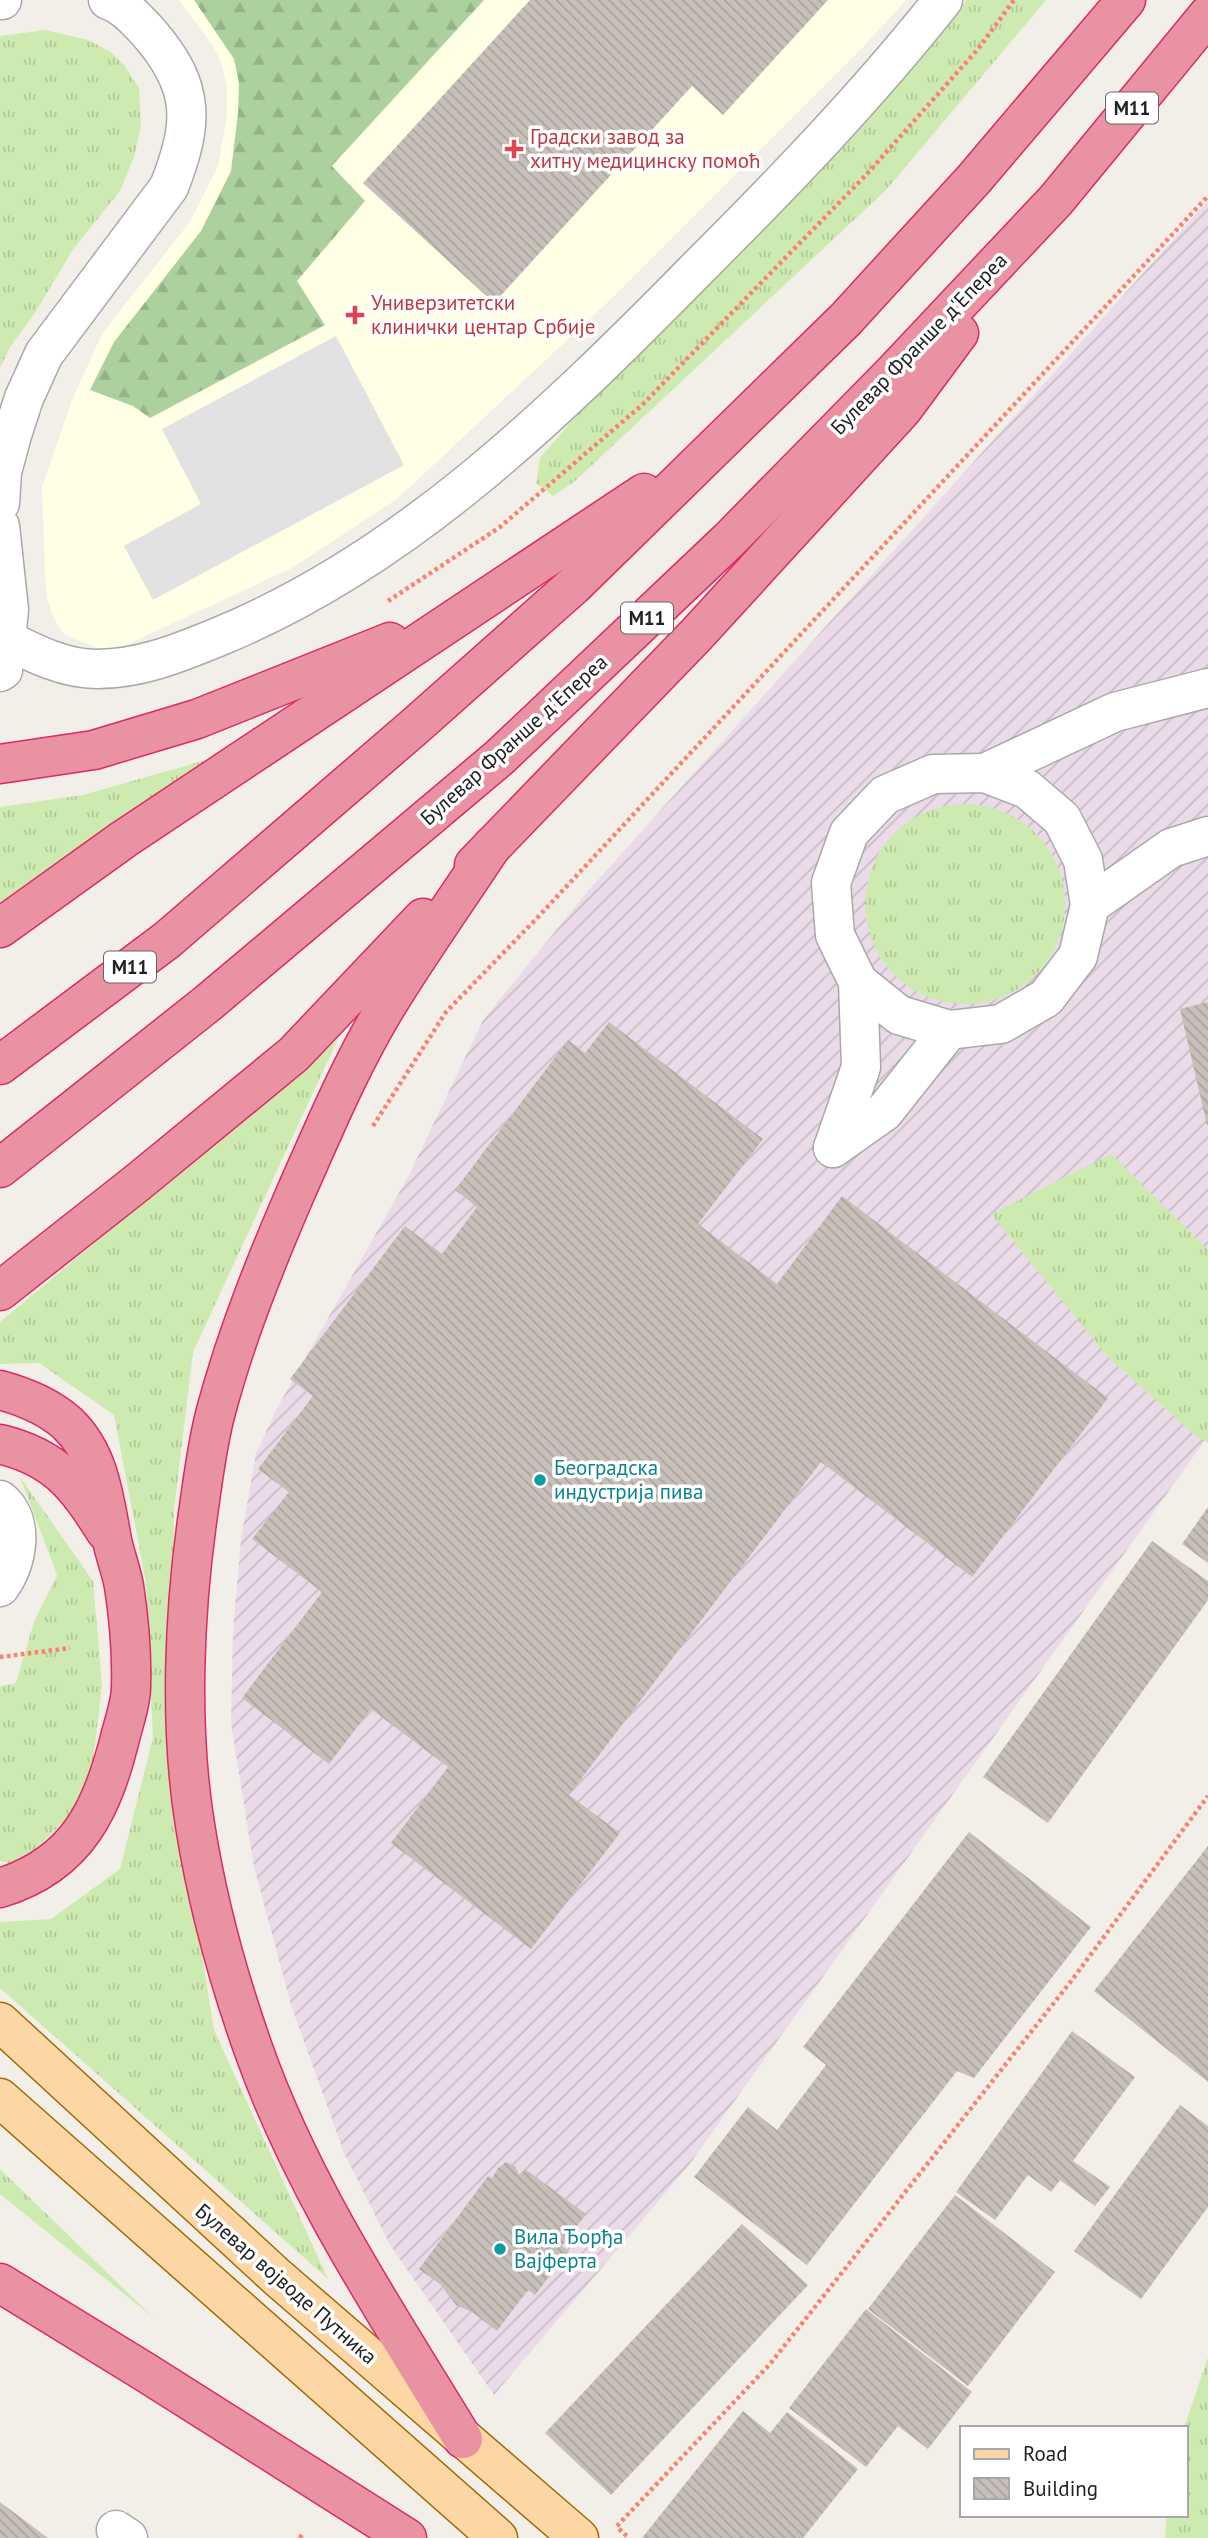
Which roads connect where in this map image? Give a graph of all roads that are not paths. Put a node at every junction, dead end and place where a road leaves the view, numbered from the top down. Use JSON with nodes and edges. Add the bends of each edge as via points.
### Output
{"nodes":[{"id":1,"x":108,"y":0,"type":"edge"},
{"id":2,"x":943,"y":0,"type":"edge"},
{"id":3,"x":1126,"y":0,"type":"edge"},
{"id":4,"x":1208,"y":15,"type":"edge"},
{"id":5,"x":1056,"y":200,"type":"junction"},
{"id":6,"x":721,"y":442,"type":"junction"},
{"id":7,"x":0,"y":503,"type":"edge"},
{"id":8,"x":0,"y":526,"type":"edge"},
{"id":9,"x":463,"y":612,"type":"junction"},
{"id":10,"x":3,"y":656,"type":"edge"},
{"id":11,"x":1208,"y":688,"type":"edge"},
{"id":12,"x":0,"y":764,"type":"edge"},
{"id":13,"x":985,"y":773,"type":"junction"},
{"id":14,"x":1208,"y":836,"type":"edge"},
{"id":15,"x":492,"y":846,"type":"junction"},
{"id":16,"x":1090,"y":905,"type":"junction"},
{"id":17,"x":0,"y":928,"type":"edge"},
{"id":18,"x":858,"y":982,"type":"junction"},
{"id":19,"x":949,"y":1030,"type":"junction"},
{"id":20,"x":0,"y":1065,"type":"edge"},
{"id":21,"x":0,"y":1168,"type":"edge"},
{"id":22,"x":0,"y":1291,"type":"edge"},
{"id":23,"x":0,"y":1390,"type":"edge"},
{"id":24,"x":0,"y":1444,"type":"edge"},
{"id":25,"x":0,"y":1500,"type":"edge"},
{"id":26,"x":113,"y":1543,"type":"junction"},
{"id":27,"x":0,"y":1587,"type":"edge"},
{"id":28,"x":0,"y":1888,"type":"edge"},
{"id":29,"x":0,"y":2022,"type":"edge"},
{"id":30,"x":0,"y":2098,"type":"edge"},
{"id":31,"x":0,"y":2255,"type":"edge"},
{"id":32,"x":0,"y":2283,"type":"edge"},
{"id":33,"x":145,"y":2372,"type":"junction"},
{"id":34,"x":463,"y":2438,"type":"junction"},
{"id":35,"x":407,"y":2538,"type":"edge"},
{"id":36,"x":498,"y":2538,"type":"edge"},
{"id":37,"x":579,"y":2538,"type":"edge"}],
"edges":[{"from":1,"to":7,"type":"street","via":[[138,20],[177,72],[188,126],[182,155],[169,187],[44,354],[12,435]]},
{"from":2,"to":10,"type":"street","via":[[838,124],[634,333],[561,404],[407,531],[271,614],[153,662],[96,669]]},
{"from":3,"to":6,"type":"highway","number":"M11","via":[[983,169],[846,319]]},
{"from":4,"to":5,"type":"highway","name":"Булевар Франше д'Епереа","number":"M11"},
{"from":5,"to":15,"type":"highway","via":[[902,410],[697,634]]},
{"from":5,"to":21,"type":"highway","name":"Булевар Франше д'Епереа","number":"M11","via":[[729,540],[500,757],[208,1003]]},
{"from":6,"to":9,"type":"highway"},
{"from":6,"to":20,"type":"highway","number":"M11","via":[[573,586],[403,737],[167,940]]},
{"from":8,"to":10,"type":"street","via":[[9,610]]},
{"from":9,"to":12,"type":"highway","via":[[197,719],[94,750]]},
{"from":9,"to":17,"type":"highway","via":[[124,839]]},
{"from":11,"to":13,"type":"street","via":[[1115,712]]},
{"from":13,"to":16,"type":"street","via":[[1027,789],[1062,819],[1083,860]]},
{"from":13,"to":18,"type":"street","via":[[933,774],[885,795],[849,833],[831,883],[835,935]]},
{"from":14,"to":16,"type":"street","via":[[1171,848]]},
{"from":15,"to":22,"type":"highway","via":[[294,1054]]},
{"from":15,"to":34,"type":"highway","via":[[387,1006],[318,1142],[266,1262],[215,1415],[190,1570],[186,1660],[194,1821],[210,1901],[254,2051],[282,2121],[359,2270]]},
{"from":16,"to":19,"type":"street","via":[[1078,956],[1046,998],[1001,1024]]},
{"from":18,"to":19,"type":"street","via":[[899,1015]]},
{"from":18,"to":19,"type":"street","via":[[861,1067],[833,1148],[884,1112]]},
{"from":23,"to":26,"type":"highway","via":[[26,1399],[66,1423],[87,1449],[102,1480]]},
{"from":24,"to":26,"type":"highway","via":[[45,1460],[69,1481]]},
{"from":25,"to":27,"type":"street","via":[[18,1536],[9,1575]]},
{"from":26,"to":28,"type":"highway","via":[[129,1625],[131,1691],[105,1790],[85,1831],[57,1858],[25,1881]]},
{"from":29,"to":34,"type":"main road","name":"Булевар војводе Путника","via":[[277,2277]]},
{"from":30,"to":36,"type":"main road"},
{"from":31,"to":33,"type":"highway"},
{"from":32,"to":33,"type":"highway"},
{"from":33,"to":35,"type":"highway"},
{"from":34,"to":37,"type":"main road","name":"Булевар војводе Путника"}]}
